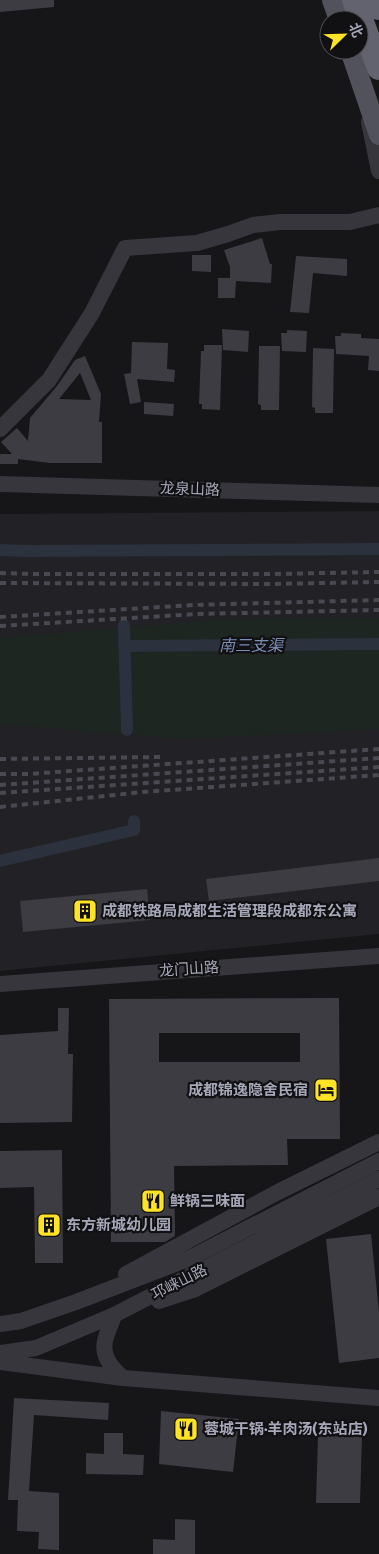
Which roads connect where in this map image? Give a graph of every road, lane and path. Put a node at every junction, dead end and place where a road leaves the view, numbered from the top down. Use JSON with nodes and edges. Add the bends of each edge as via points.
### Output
{"nodes":[{"id":1,"x":376,"y":0,"type":"edge"},
{"id":2,"x":339,"y":6,"type":"edge"},
{"id":3,"x":379,"y":8,"type":"edge"},
{"id":4,"x":358,"y":60,"type":"edge"},
{"id":5,"x":371,"y":77,"type":"edge"},
{"id":6,"x":379,"y":135,"type":"edge"},
{"id":7,"x":379,"y":171,"type":"edge"},
{"id":8,"x":379,"y":214,"type":"edge"},
{"id":9,"x":0,"y":429,"type":"edge"},
{"id":10,"x":0,"y":484,"type":"edge"},
{"id":11,"x":379,"y":495,"type":"edge"},
{"id":12,"x":379,"y":956,"type":"edge"},
{"id":13,"x":0,"y":984,"type":"edge"},
{"id":14,"x":379,"y":1142,"type":"edge"},
{"id":15,"x":379,"y":1161,"type":"edge"},
{"id":16,"x":379,"y":1179,"type":"edge"},
{"id":17,"x":346,"y":1187,"type":"junction"},
{"id":18,"x":379,"y":1197,"type":"edge"},
{"id":19,"x":76,"y":1302,"type":"junction"},
{"id":20,"x":114,"y":1315,"type":"junction"},
{"id":21,"x":0,"y":1324,"type":"edge"},
{"id":22,"x":0,"y":1353,"type":"edge"},
{"id":23,"x":0,"y":1362,"type":"edge"},
{"id":24,"x":123,"y":1378,"type":"junction"},
{"id":25,"x":379,"y":1398,"type":"edge"}],
"edges":[{"from":1,"to":3,"type":"highway"},
{"from":2,"to":5,"type":"highway"},
{"from":4,"to":5,"type":"main road"},
{"from":5,"to":6,"type":"main road"},
{"from":5,"to":7,"type":"street"},
{"from":8,"to":9,"type":"street","via":[[350,222],[253,225],[197,243],[125,248],[92,313],[49,380]]},
{"from":10,"to":11,"type":"street","name":"龙泉山路"},
{"from":12,"to":13,"type":"street","name":"龙门山路"},
{"from":14,"to":19,"type":"street"},
{"from":15,"to":17,"type":"street"},
{"from":16,"to":17,"type":"street"},
{"from":17,"to":19,"type":"street","name":"邛崃山路","via":[[188,1259]]},
{"from":17,"to":20,"type":"street","name":"邛崃山路"},
{"from":18,"to":20,"type":"street","via":[[193,1290]]},
{"from":19,"to":21,"type":"street","name":"邛崃山路","via":[[21,1321]]},
{"from":20,"to":22,"type":"street","name":"邛崃山路","via":[[36,1348]]},
{"from":20,"to":24,"type":"street","via":[[104,1348],[110,1367]]},
{"from":23,"to":24,"type":"street"},
{"from":24,"to":25,"type":"street"}]}
